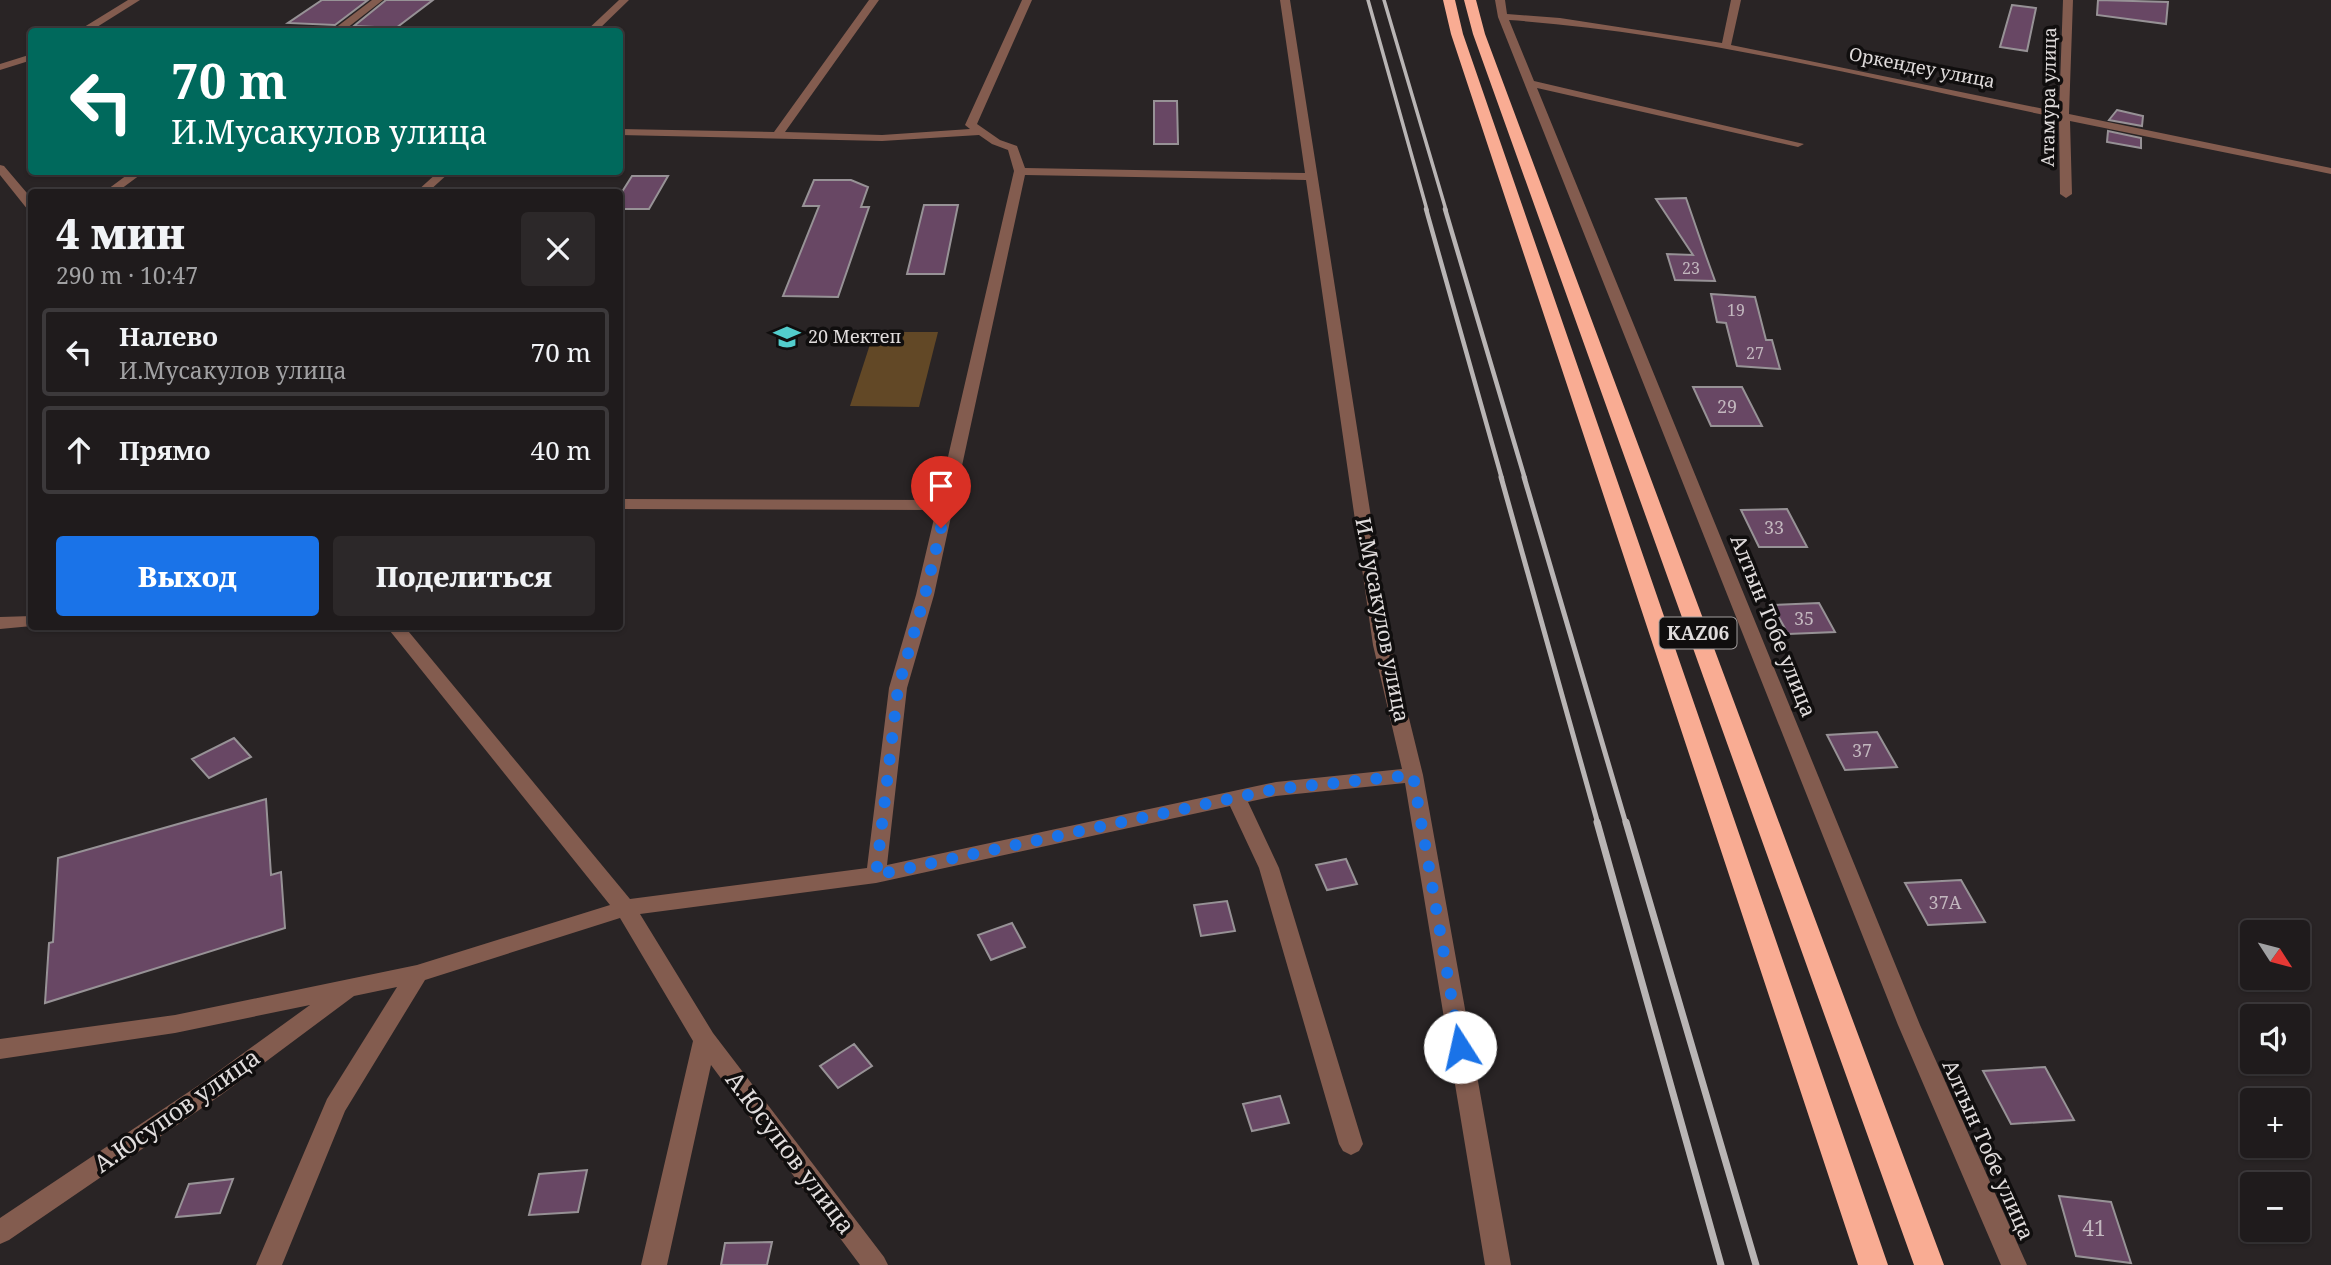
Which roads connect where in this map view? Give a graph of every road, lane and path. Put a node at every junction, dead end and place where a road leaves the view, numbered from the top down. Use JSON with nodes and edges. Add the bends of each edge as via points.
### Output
{"nodes":[{"id":1,"x":135,"y":0,"type":"edge"},
{"id":2,"x":378,"y":0,"type":"edge"},
{"id":3,"x":624,"y":0,"type":"edge"},
{"id":4,"x":874,"y":0,"type":"edge"},
{"id":5,"x":1027,"y":0,"type":"edge"},
{"id":6,"x":1285,"y":0,"type":"edge"},
{"id":7,"x":1449,"y":0,"type":"edge"},
{"id":8,"x":1470,"y":0,"type":"edge"},
{"id":9,"x":1736,"y":0,"type":"edge"},
{"id":10,"x":2068,"y":0,"type":"edge"},
{"id":11,"x":1501,"y":8,"type":"edge"},
{"id":12,"x":88,"y":28,"type":"edge"},
{"id":13,"x":340,"y":28,"type":"edge"},
{"id":14,"x":594,"y":28,"type":"edge"},
{"id":15,"x":1727,"y":47,"type":"junction"},
{"id":16,"x":28,"y":58,"type":"edge"},
{"id":17,"x":0,"y":67,"type":"edge"},
{"id":18,"x":1530,"y":83,"type":"junction"},
{"id":19,"x":2064,"y":115,"type":"junction"},
{"id":20,"x":623,"y":132,"type":"edge"},
{"id":21,"x":981,"y":132,"type":"junction"},
{"id":22,"x":776,"y":137,"type":"junction"},
{"id":23,"x":1798,"y":144,"type":"dead end"},
{"id":24,"x":0,"y":168,"type":"edge"},
{"id":25,"x":1020,"y":171,"type":"junction"},
{"id":26,"x":2331,"y":171,"type":"edge"},
{"id":27,"x":134,"y":175,"type":"edge"},
{"id":28,"x":441,"y":175,"type":"edge"},
{"id":29,"x":1310,"y":177,"type":"junction"},
{"id":30,"x":114,"y":189,"type":"edge"},
{"id":31,"x":425,"y":189,"type":"edge"},
{"id":32,"x":2066,"y":194,"type":"dead end"},
{"id":33,"x":28,"y":202,"type":"edge"},
{"id":34,"x":623,"y":504,"type":"edge"},
{"id":35,"x":946,"y":505,"type":"junction"},
{"id":36,"x":28,"y":621,"type":"edge"},
{"id":37,"x":0,"y":623,"type":"edge"},
{"id":38,"x":397,"y":630,"type":"edge"},
{"id":39,"x":1413,"y":775,"type":"junction"},
{"id":40,"x":1236,"y":798,"type":"junction"},
{"id":41,"x":876,"y":875,"type":"junction"},
{"id":42,"x":625,"y":908,"type":"junction"},
{"id":43,"x":417,"y":974,"type":"junction"},
{"id":44,"x":352,"y":987,"type":"junction"},
{"id":45,"x":705,"y":1040,"type":"junction"},
{"id":46,"x":0,"y":1049,"type":"edge"},
{"id":47,"x":1351,"y":1144,"type":"dead end"},
{"id":48,"x":0,"y":1232,"type":"edge"},
{"id":49,"x":269,"y":1265,"type":"edge"},
{"id":50,"x":653,"y":1265,"type":"edge"},
{"id":51,"x":875,"y":1265,"type":"edge"},
{"id":52,"x":1498,"y":1265,"type":"edge"},
{"id":53,"x":1873,"y":1265,"type":"edge"},
{"id":54,"x":1929,"y":1265,"type":"edge"},
{"id":55,"x":2014,"y":1265,"type":"edge"}],
"edges":[{"from":1,"to":12,"type":"street"},
{"from":2,"to":13,"type":"street"},
{"from":3,"to":14,"type":"street"},
{"from":4,"to":22,"type":"street"},
{"from":5,"to":21,"type":"street","via":[[971,125]]},
{"from":6,"to":29,"type":"street","name":"И.Мусакулов улица"},
{"from":7,"to":53,"type":"highway","number":"KАZ06"},
{"from":8,"to":54,"type":"highway","number":"KАZ06"},
{"from":9,"to":15,"type":"street"},
{"from":10,"to":19,"type":"street","name":"Атамура улица"},
{"from":11,"to":15,"type":"street","name":"Оркендеу улица"},
{"from":11,"to":18,"type":"street","name":"Алтын Тобе улица"},
{"from":15,"to":19,"type":"street","name":"Оркендеу улица"},
{"from":16,"to":17,"type":"street"},
{"from":18,"to":23,"type":"street"},
{"from":18,"to":55,"type":"street","name":"Алтын Тобе улица","via":[[1904,1012]]},
{"from":19,"to":26,"type":"street","name":"Оркендеу улица"},
{"from":19,"to":32,"type":"street","name":"Атамура улица"},
{"from":20,"to":22,"type":"street"},
{"from":21,"to":22,"type":"street","via":[[882,138]]},
{"from":21,"to":25,"type":"street","via":[[1013,148]]},
{"from":24,"to":33,"type":"street"},
{"from":25,"to":29,"type":"street"},
{"from":25,"to":35,"type":"street"},
{"from":27,"to":30,"type":"street"},
{"from":28,"to":31,"type":"street"},
{"from":29,"to":39,"type":"street","name":"И.Мусакулов улица","via":[[1382,645]]},
{"from":34,"to":35,"type":"street"},
{"from":35,"to":41,"type":"street","via":[[898,688]]},
{"from":36,"to":37,"type":"street"},
{"from":38,"to":42,"type":"street","name":"А.Юсупов улица"},
{"from":39,"to":40,"type":"street","via":[[1276,789]]},
{"from":39,"to":52,"type":"street","name":"И.Мусакулов улица"},
{"from":40,"to":41,"type":"street"},
{"from":40,"to":47,"type":"street","via":[[1269,868]]},
{"from":41,"to":42,"type":"street"},
{"from":42,"to":43,"type":"street","name":"А.Юсупов улица"},
{"from":42,"to":45,"type":"street","name":"А.Юсупов улица"},
{"from":43,"to":44,"type":"street","name":"А.Юсупов улица"},
{"from":43,"to":49,"type":"street","via":[[335,1106]]},
{"from":44,"to":46,"type":"street","name":"А.Юсупов улица","via":[[175,1024]]},
{"from":44,"to":48,"type":"street","name":"А.Юсупов улица"},
{"from":45,"to":50,"type":"street","name":"А.Юсупов улица"},
{"from":45,"to":51,"type":"street","name":"А.Юсупов улица"}]}
